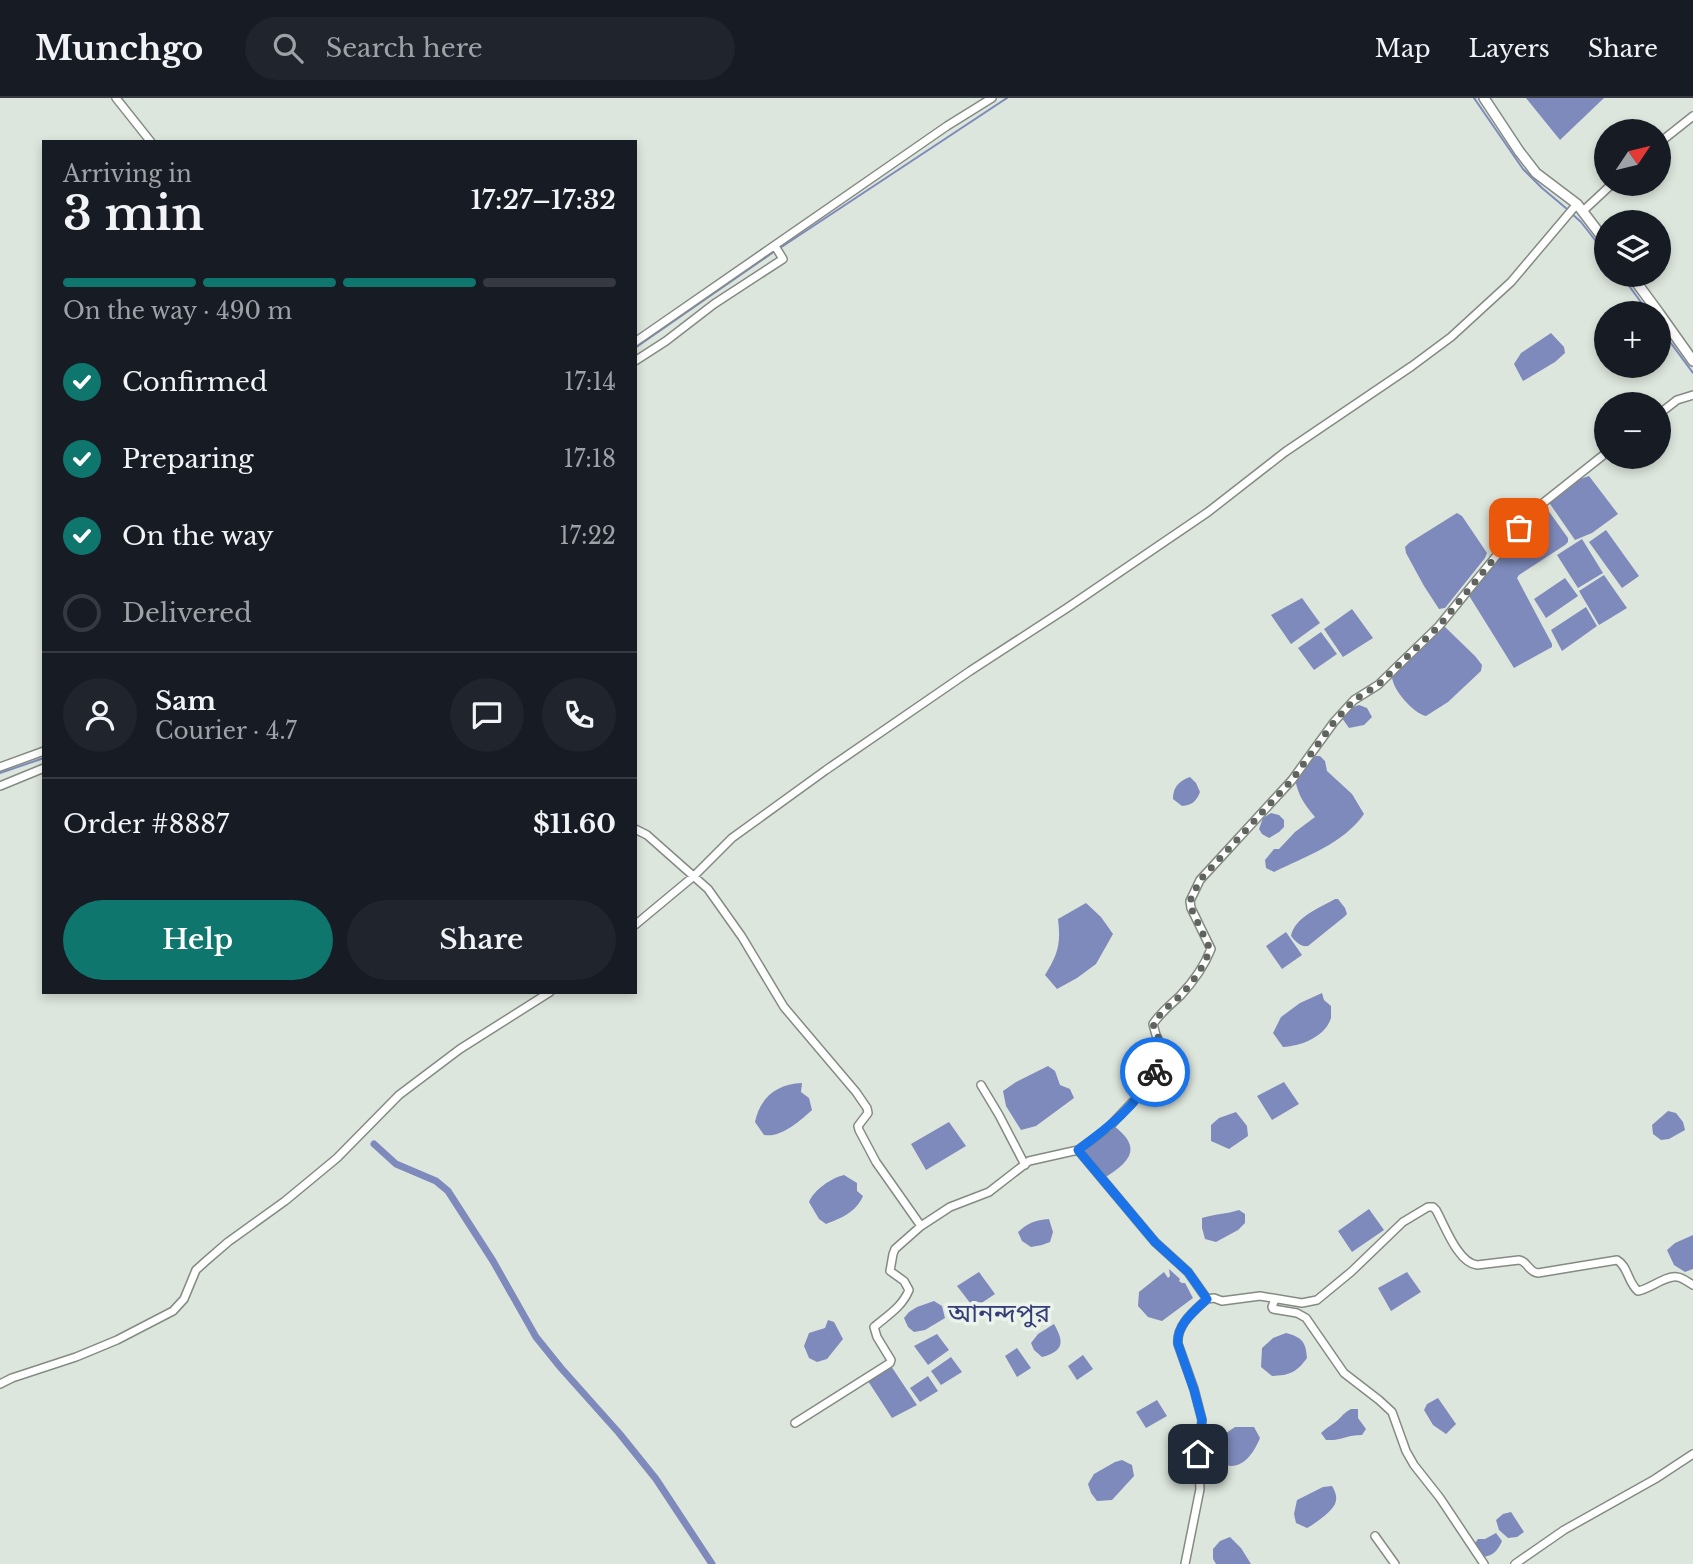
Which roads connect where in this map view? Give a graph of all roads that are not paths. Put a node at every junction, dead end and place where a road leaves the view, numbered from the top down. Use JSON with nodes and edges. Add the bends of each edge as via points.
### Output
{"nodes":[{"id":1,"x":116,"y":98,"type":"edge"},
{"id":2,"x":992,"y":98,"type":"edge"},
{"id":3,"x":1484,"y":98,"type":"edge"},
{"id":4,"x":1693,"y":116,"type":"edge"},
{"id":5,"x":1671,"y":133,"type":"edge"},
{"id":6,"x":149,"y":140,"type":"edge"},
{"id":7,"x":1596,"y":196,"type":"edge"},
{"id":8,"x":1580,"y":208,"type":"junction"},
{"id":9,"x":1594,"y":226,"type":"edge"},
{"id":10,"x":776,"y":247,"type":"junction"},
{"id":11,"x":1671,"y":330,"type":"edge"},
{"id":12,"x":637,"y":341,"type":"edge"},
{"id":13,"x":637,"y":360,"type":"edge"},
{"id":14,"x":1693,"y":361,"type":"edge"},
{"id":15,"x":1693,"y":395,"type":"edge"},
{"id":16,"x":1671,"y":405,"type":"edge"},
{"id":17,"x":1594,"y":463,"type":"edge"},
{"id":18,"x":42,"y":752,"type":"edge"},
{"id":19,"x":0,"y":767,"type":"edge"},
{"id":20,"x":42,"y":769,"type":"edge"},
{"id":21,"x":0,"y":786,"type":"edge"},
{"id":22,"x":637,"y":830,"type":"edge"},
{"id":23,"x":694,"y":876,"type":"junction"},
{"id":24,"x":637,"y":923,"type":"edge"},
{"id":25,"x":547,"y":994,"type":"edge"},
{"id":26,"x":981,"y":1085,"type":"dead end"},
{"id":27,"x":1078,"y":1150,"type":"junction"},
{"id":28,"x":1025,"y":1164,"type":"junction"},
{"id":29,"x":922,"y":1226,"type":"junction"},
{"id":30,"x":1693,"y":1285,"type":"edge"},
{"id":31,"x":1207,"y":1299,"type":"junction"},
{"id":32,"x":1275,"y":1299,"type":"junction"},
{"id":33,"x":0,"y":1384,"type":"edge"},
{"id":34,"x":795,"y":1423,"type":"dead end"},
{"id":35,"x":1693,"y":1454,"type":"edge"},
{"id":36,"x":1375,"y":1536,"type":"dead end"},
{"id":37,"x":1185,"y":1564,"type":"edge"},
{"id":38,"x":1395,"y":1564,"type":"edge"},
{"id":39,"x":1484,"y":1564,"type":"edge"},
{"id":40,"x":1515,"y":1564,"type":"edge"}],
"edges":[{"from":1,"to":6,"type":"street"},
{"from":2,"to":10,"type":"street"},
{"from":3,"to":8,"type":"main road","via":[[1536,173]]},
{"from":4,"to":5,"type":"street"},
{"from":7,"to":8,"type":"street"},
{"from":8,"to":9,"type":"main road"},
{"from":8,"to":23,"type":"street","via":[[1567,216],[1511,282],[1451,337],[1285,452],[1208,512],[826,770],[732,838]]},
{"from":10,"to":12,"type":"street"},
{"from":10,"to":13,"type":"street","via":[[783,259]]},
{"from":11,"to":14,"type":"main road"},
{"from":15,"to":16,"type":"street"},
{"from":17,"to":27,"type":"street","via":[[1533,511],[1439,626],[1378,685],[1354,700],[1292,780],[1200,880],[1190,901],[1209,953],[1197,976],[1153,1024],[1164,1052],[1142,1093],[1108,1128]]},
{"from":18,"to":19,"type":"street"},
{"from":20,"to":21,"type":"street"},
{"from":22,"to":23,"type":"street"},
{"from":23,"to":24,"type":"street"},
{"from":23,"to":29,"type":"street","via":[[726,913],[784,1007],[867,1108],[859,1130]]},
{"from":25,"to":33,"type":"street","via":[[460,1049],[399,1095],[337,1158],[206,1261],[173,1311],[117,1340]]},
{"from":26,"to":28,"type":"street"},
{"from":27,"to":28,"type":"street"},
{"from":27,"to":31,"type":"street"},
{"from":28,"to":29,"type":"street","via":[[989,1192],[950,1207]]},
{"from":29,"to":34,"type":"street","via":[[892,1254],[890,1271],[906,1283],[907,1295],[874,1326],[890,1363]]},
{"from":30,"to":32,"type":"street","via":[[1677,1276],[1638,1291],[1617,1260],[1538,1273],[1522,1260],[1471,1264],[1462,1258],[1436,1210],[1429,1207],[1403,1222],[1317,1300]]},
{"from":31,"to":32,"type":"street"},
{"from":31,"to":37,"type":"street","via":[[1181,1326],[1177,1338],[1202,1420],[1200,1489]]},
{"from":32,"to":39,"type":"street","via":[[1273,1309],[1306,1318],[1344,1373],[1394,1416],[1414,1465]]},
{"from":35,"to":40,"type":"street"},
{"from":36,"to":38,"type":"street"}]}
